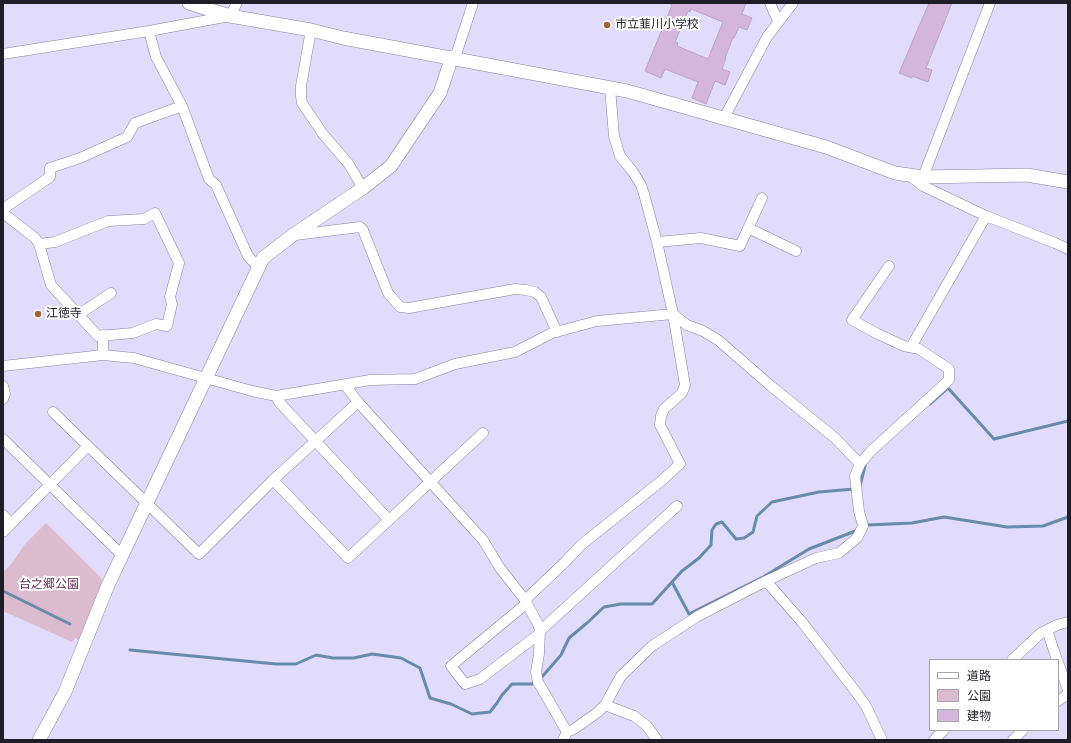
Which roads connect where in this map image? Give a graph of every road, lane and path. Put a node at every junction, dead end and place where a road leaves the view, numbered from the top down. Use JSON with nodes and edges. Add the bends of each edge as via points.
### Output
{"nodes":[{"id":1,"x":189,"y":3,"type":"edge"},
{"id":2,"x":237,"y":3,"type":"edge"},
{"id":3,"x":473,"y":3,"type":"edge"},
{"id":4,"x":770,"y":3,"type":"edge"},
{"id":5,"x":793,"y":3,"type":"edge"},
{"id":6,"x":990,"y":3,"type":"edge"},
{"id":7,"x":230,"y":16,"type":"junction"},
{"id":8,"x":778,"y":21,"type":"junction"},
{"id":9,"x":311,"y":30,"type":"junction"},
{"id":10,"x":149,"y":31,"type":"junction"},
{"id":11,"x":3,"y":54,"type":"edge"},
{"id":12,"x":454,"y":58,"type":"junction"},
{"id":13,"x":610,"y":88,"type":"junction"},
{"id":14,"x":182,"y":106,"type":"junction"},
{"id":15,"x":724,"y":118,"type":"junction"},
{"id":16,"x":917,"y":177,"type":"junction"},
{"id":17,"x":1068,"y":182,"type":"edge"},
{"id":18,"x":363,"y":188,"type":"junction"},
{"id":19,"x":762,"y":198,"type":"dead end"},
{"id":20,"x":3,"y":209,"type":"edge"},
{"id":21,"x":3,"y":214,"type":"edge"},
{"id":22,"x":986,"y":216,"type":"junction"},
{"id":23,"x":748,"y":228,"type":"junction"},
{"id":24,"x":293,"y":235,"type":"junction"},
{"id":25,"x":657,"y":242,"type":"junction"},
{"id":26,"x":39,"y":244,"type":"junction"},
{"id":27,"x":1068,"y":249,"type":"edge"},
{"id":28,"x":796,"y":251,"type":"dead end"},
{"id":29,"x":889,"y":266,"type":"dead end"},
{"id":30,"x":258,"y":267,"type":"junction"},
{"id":31,"x":111,"y":293,"type":"dead end"},
{"id":32,"x":673,"y":314,"type":"junction"},
{"id":33,"x":78,"y":315,"type":"junction"},
{"id":34,"x":557,"y":332,"type":"junction"},
{"id":35,"x":103,"y":335,"type":"junction"},
{"id":36,"x":910,"y":347,"type":"junction"},
{"id":37,"x":103,"y":355,"type":"junction"},
{"id":38,"x":3,"y":366,"type":"edge"},
{"id":39,"x":206,"y":378,"type":"junction"},
{"id":40,"x":345,"y":385,"type":"junction"},
{"id":41,"x":3,"y":386,"type":"edge"},
{"id":42,"x":276,"y":396,"type":"junction"},
{"id":43,"x":3,"y":399,"type":"edge"},
{"id":44,"x":358,"y":402,"type":"junction"},
{"id":45,"x":53,"y":412,"type":"dead end"},
{"id":46,"x":483,"y":433,"type":"dead end"},
{"id":47,"x":3,"y":439,"type":"edge"},
{"id":48,"x":316,"y":441,"type":"junction"},
{"id":49,"x":88,"y":446,"type":"junction"},
{"id":50,"x":860,"y":464,"type":"junction"},
{"id":51,"x":273,"y":480,"type":"junction"},
{"id":52,"x":431,"y":482,"type":"junction"},
{"id":53,"x":49,"y":485,"type":"junction"},
{"id":54,"x":146,"y":504,"type":"junction"},
{"id":55,"x":677,"y":506,"type":"dead end"},
{"id":56,"x":3,"y":516,"type":"edge"},
{"id":57,"x":389,"y":520,"type":"junction"},
{"id":58,"x":11,"y":523,"type":"junction"},
{"id":59,"x":3,"y":532,"type":"edge"},
{"id":60,"x":122,"y":555,"type":"junction"},
{"id":61,"x":766,"y":581,"type":"junction"},
{"id":62,"x":526,"y":602,"type":"junction"},
{"id":63,"x":1068,"y":622,"type":"edge"},
{"id":64,"x":1047,"y":630,"type":"junction"},
{"id":65,"x":539,"y":632,"type":"junction"},
{"id":66,"x":1013,"y":659,"type":"edge"},
{"id":67,"x":1057,"y":659,"type":"edge"},
{"id":68,"x":1059,"y":664,"type":"edge"},
{"id":69,"x":1068,"y":690,"type":"edge"},
{"id":70,"x":1068,"y":694,"type":"edge"},
{"id":71,"x":1059,"y":700,"type":"edge"},
{"id":72,"x":605,"y":705,"type":"junction"},
{"id":73,"x":943,"y":731,"type":"edge"},
{"id":74,"x":1022,"y":731,"type":"edge"},
{"id":75,"x":565,"y":736,"type":"edge"},
{"id":76,"x":39,"y":740,"type":"edge"},
{"id":77,"x":657,"y":740,"type":"edge"},
{"id":78,"x":882,"y":740,"type":"edge"},
{"id":79,"x":934,"y":740,"type":"edge"},
{"id":80,"x":1013,"y":740,"type":"edge"}],
"edges":[{"from":1,"to":7,"type":"street"},
{"from":2,"to":7,"type":"street"},
{"from":3,"to":12,"type":"street"},
{"from":4,"to":8,"type":"street"},
{"from":5,"to":8,"type":"street"},
{"from":6,"to":16,"type":"street"},
{"from":7,"to":9,"type":"street"},
{"from":7,"to":10,"type":"street"},
{"from":8,"to":15,"type":"street"},
{"from":9,"to":12,"type":"street"},
{"from":9,"to":18,"type":"street","via":[[301,86],[302,103],[323,134],[348,163]]},
{"from":10,"to":11,"type":"street"},
{"from":10,"to":14,"type":"street","via":[[156,57]]},
{"from":12,"to":13,"type":"street"},
{"from":12,"to":18,"type":"street","via":[[434,104],[391,166]]},
{"from":13,"to":15,"type":"street"},
{"from":13,"to":25,"type":"street","via":[[614,136],[620,156],[641,185]]},
{"from":14,"to":20,"type":"street","via":[[135,123],[127,137],[50,168],[50,178]]},
{"from":14,"to":30,"type":"street","via":[[209,179],[216,185],[248,256]]},
{"from":15,"to":16,"type":"street","via":[[826,147],[895,173]]},
{"from":16,"to":17,"type":"street","via":[[1027,175]]},
{"from":16,"to":22,"type":"street","via":[[923,186]]},
{"from":18,"to":24,"type":"street"},
{"from":19,"to":23,"type":"street"},
{"from":21,"to":26,"type":"street","via":[[35,238]]},
{"from":22,"to":27,"type":"street"},
{"from":22,"to":36,"type":"street"},
{"from":23,"to":25,"type":"street","via":[[740,246],[701,238]]},
{"from":23,"to":28,"type":"street"},
{"from":24,"to":30,"type":"street","via":[[262,258]]},
{"from":24,"to":34,"type":"street","via":[[360,227],[388,293],[400,307],[409,308],[515,289],[526,290],[541,297]]},
{"from":25,"to":32,"type":"street"},
{"from":26,"to":33,"type":"street","via":[[51,285]]},
{"from":26,"to":35,"type":"street","via":[[55,242],[108,221],[144,219],[155,213],[179,263],[170,297],[172,304],[167,326],[156,324],[132,333]]},
{"from":29,"to":36,"type":"street","via":[[852,320]]},
{"from":30,"to":39,"type":"street"},
{"from":31,"to":33,"type":"street"},
{"from":32,"to":34,"type":"street","via":[[597,321]]},
{"from":32,"to":50,"type":"street","via":[[687,325],[718,340],[835,438]]},
{"from":32,"to":62,"type":"street","via":[[685,385],[682,393],[664,409],[660,416],[660,425],[680,464],[581,545]]},
{"from":33,"to":35,"type":"street","via":[[98,336]]},
{"from":34,"to":40,"type":"street","via":[[515,352],[455,364],[415,379],[370,380]]},
{"from":35,"to":37,"type":"street"},
{"from":36,"to":50,"type":"street","via":[[919,349],[949,369],[949,380]]},
{"from":37,"to":38,"type":"street"},
{"from":37,"to":39,"type":"street","via":[[134,358]]},
{"from":39,"to":42,"type":"street"},
{"from":39,"to":54,"type":"street"},
{"from":40,"to":42,"type":"street"},
{"from":40,"to":44,"type":"street"},
{"from":41,"to":43,"type":"street","via":[[6,394]]},
{"from":42,"to":48,"type":"street"},
{"from":44,"to":48,"type":"street"},
{"from":44,"to":52,"type":"street"},
{"from":45,"to":49,"type":"street"},
{"from":46,"to":52,"type":"street"},
{"from":47,"to":53,"type":"street"},
{"from":48,"to":51,"type":"street"},
{"from":48,"to":57,"type":"street"},
{"from":49,"to":53,"type":"street"},
{"from":49,"to":54,"type":"street"},
{"from":50,"to":61,"type":"street","via":[[856,476],[863,526],[857,538],[839,553],[816,558]]},
{"from":51,"to":54,"type":"street","via":[[199,554]]},
{"from":51,"to":57,"type":"street","via":[[348,558]]},
{"from":52,"to":57,"type":"street"},
{"from":52,"to":62,"type":"street","via":[[483,540]]},
{"from":53,"to":58,"type":"street"},
{"from":53,"to":60,"type":"street"},
{"from":54,"to":60,"type":"street"},
{"from":55,"to":65,"type":"street"},
{"from":56,"to":58,"type":"street"},
{"from":58,"to":59,"type":"street"},
{"from":60,"to":76,"type":"street","via":[[65,692]]},
{"from":61,"to":72,"type":"street","via":[[698,616],[652,646],[620,676]]},
{"from":61,"to":78,"type":"street","via":[[802,622],[856,692],[866,706]]},
{"from":62,"to":65,"type":"street","via":[[538,624]]},
{"from":62,"to":65,"type":"street","via":[[451,666],[465,684],[480,679]]},
{"from":63,"to":64,"type":"street"},
{"from":64,"to":66,"type":"street"},
{"from":64,"to":67,"type":"street"},
{"from":65,"to":75,"type":"street","via":[[536,672],[538,682]]},
{"from":68,"to":69,"type":"street"},
{"from":70,"to":71,"type":"street"},
{"from":72,"to":75,"type":"street"},
{"from":72,"to":77,"type":"street","via":[[634,716],[647,726]]},
{"from":73,"to":79,"type":"street"},
{"from":74,"to":80,"type":"street"}]}
